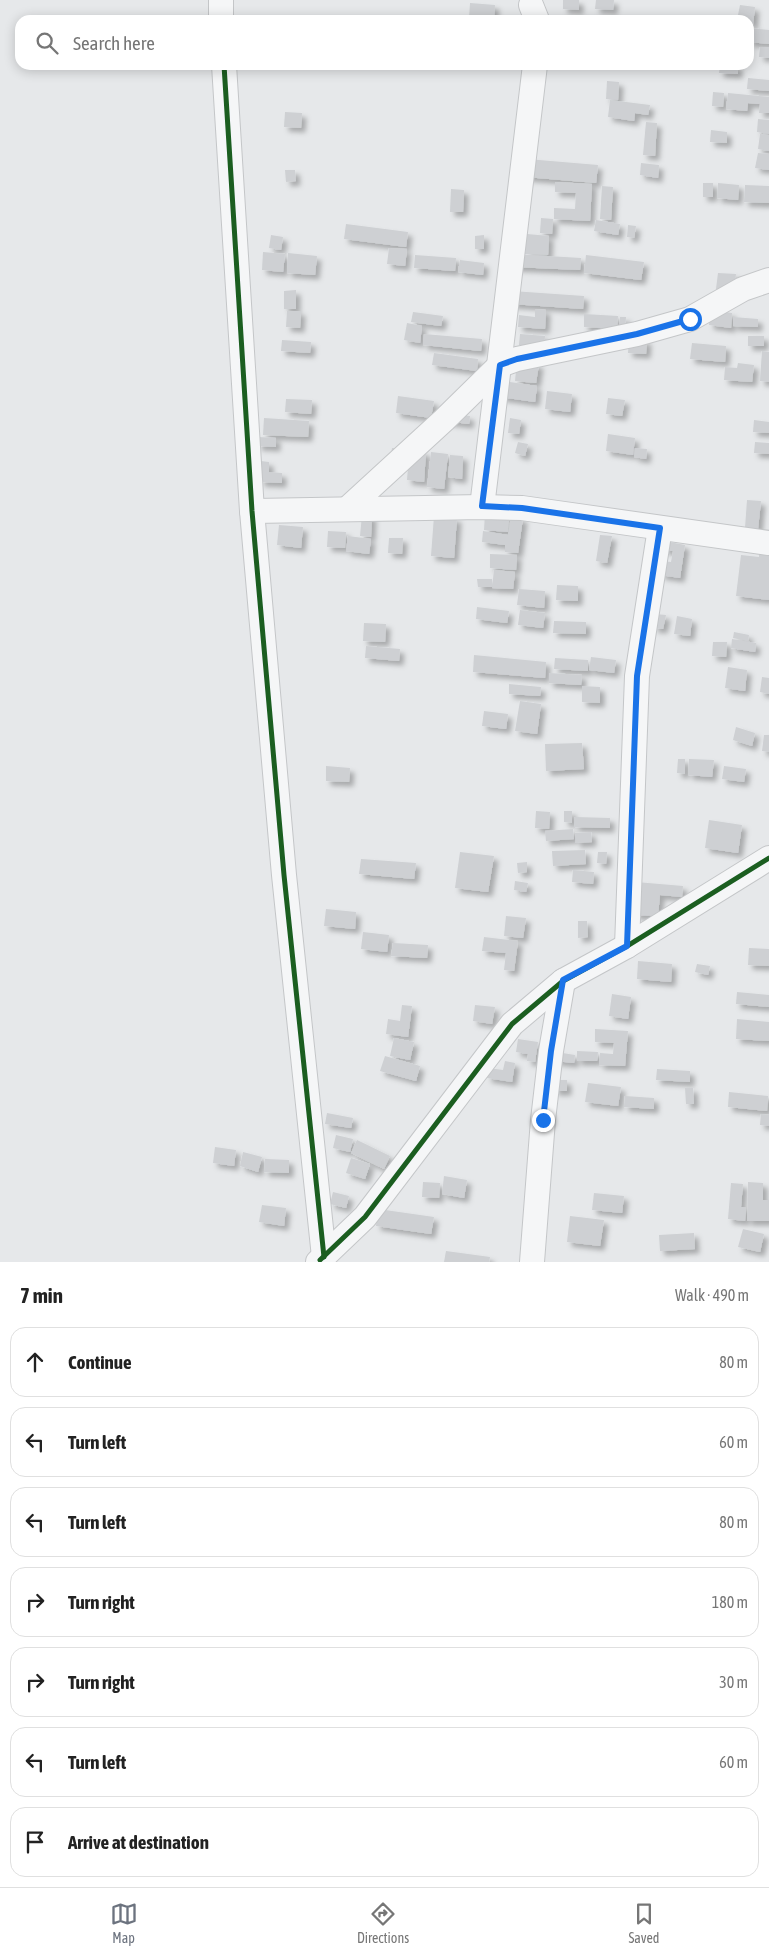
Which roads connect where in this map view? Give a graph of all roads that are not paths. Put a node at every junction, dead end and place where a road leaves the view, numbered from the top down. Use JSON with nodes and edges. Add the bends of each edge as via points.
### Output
{"nodes":[{"id":1,"x":221,"y":0,"type":"edge"},
{"id":2,"x":221,"y":15,"type":"edge"},
{"id":3,"x":224,"y":70,"type":"edge"},
{"id":4,"x":535,"y":70,"type":"edge"},
{"id":5,"x":769,"y":280,"type":"edge"},
{"id":6,"x":500,"y":365,"type":"junction"},
{"id":7,"x":482,"y":506,"type":"junction"},
{"id":8,"x":348,"y":508,"type":"junction"},
{"id":9,"x":252,"y":511,"type":"junction"},
{"id":10,"x":660,"y":528,"type":"junction"},
{"id":11,"x":769,"y":543,"type":"edge"},
{"id":12,"x":769,"y":858,"type":"edge"},
{"id":13,"x":627,"y":946,"type":"junction"},
{"id":14,"x":563,"y":980,"type":"junction"},
{"id":15,"x":321,"y":1259,"type":"edge"},
{"id":16,"x":532,"y":1262,"type":"edge"}],
"edges":[{"from":1,"to":2,"type":"street"},
{"from":3,"to":9,"type":"street"},
{"from":4,"to":6,"type":"street"},
{"from":5,"to":6,"type":"street","via":[[743,289],[690,319]]},
{"from":6,"to":7,"type":"street"},
{"from":6,"to":8,"type":"street"},
{"from":7,"to":8,"type":"street"},
{"from":7,"to":10,"type":"street","via":[[522,508]]},
{"from":8,"to":9,"type":"street"},
{"from":9,"to":15,"type":"street"},
{"from":10,"to":11,"type":"street"},
{"from":10,"to":13,"type":"street","via":[[637,676]]},
{"from":12,"to":13,"type":"street"},
{"from":13,"to":14,"type":"street"},
{"from":14,"to":15,"type":"street","via":[[512,1024],[365,1217]]},
{"from":14,"to":16,"type":"street","via":[[545,1100]]}]}
